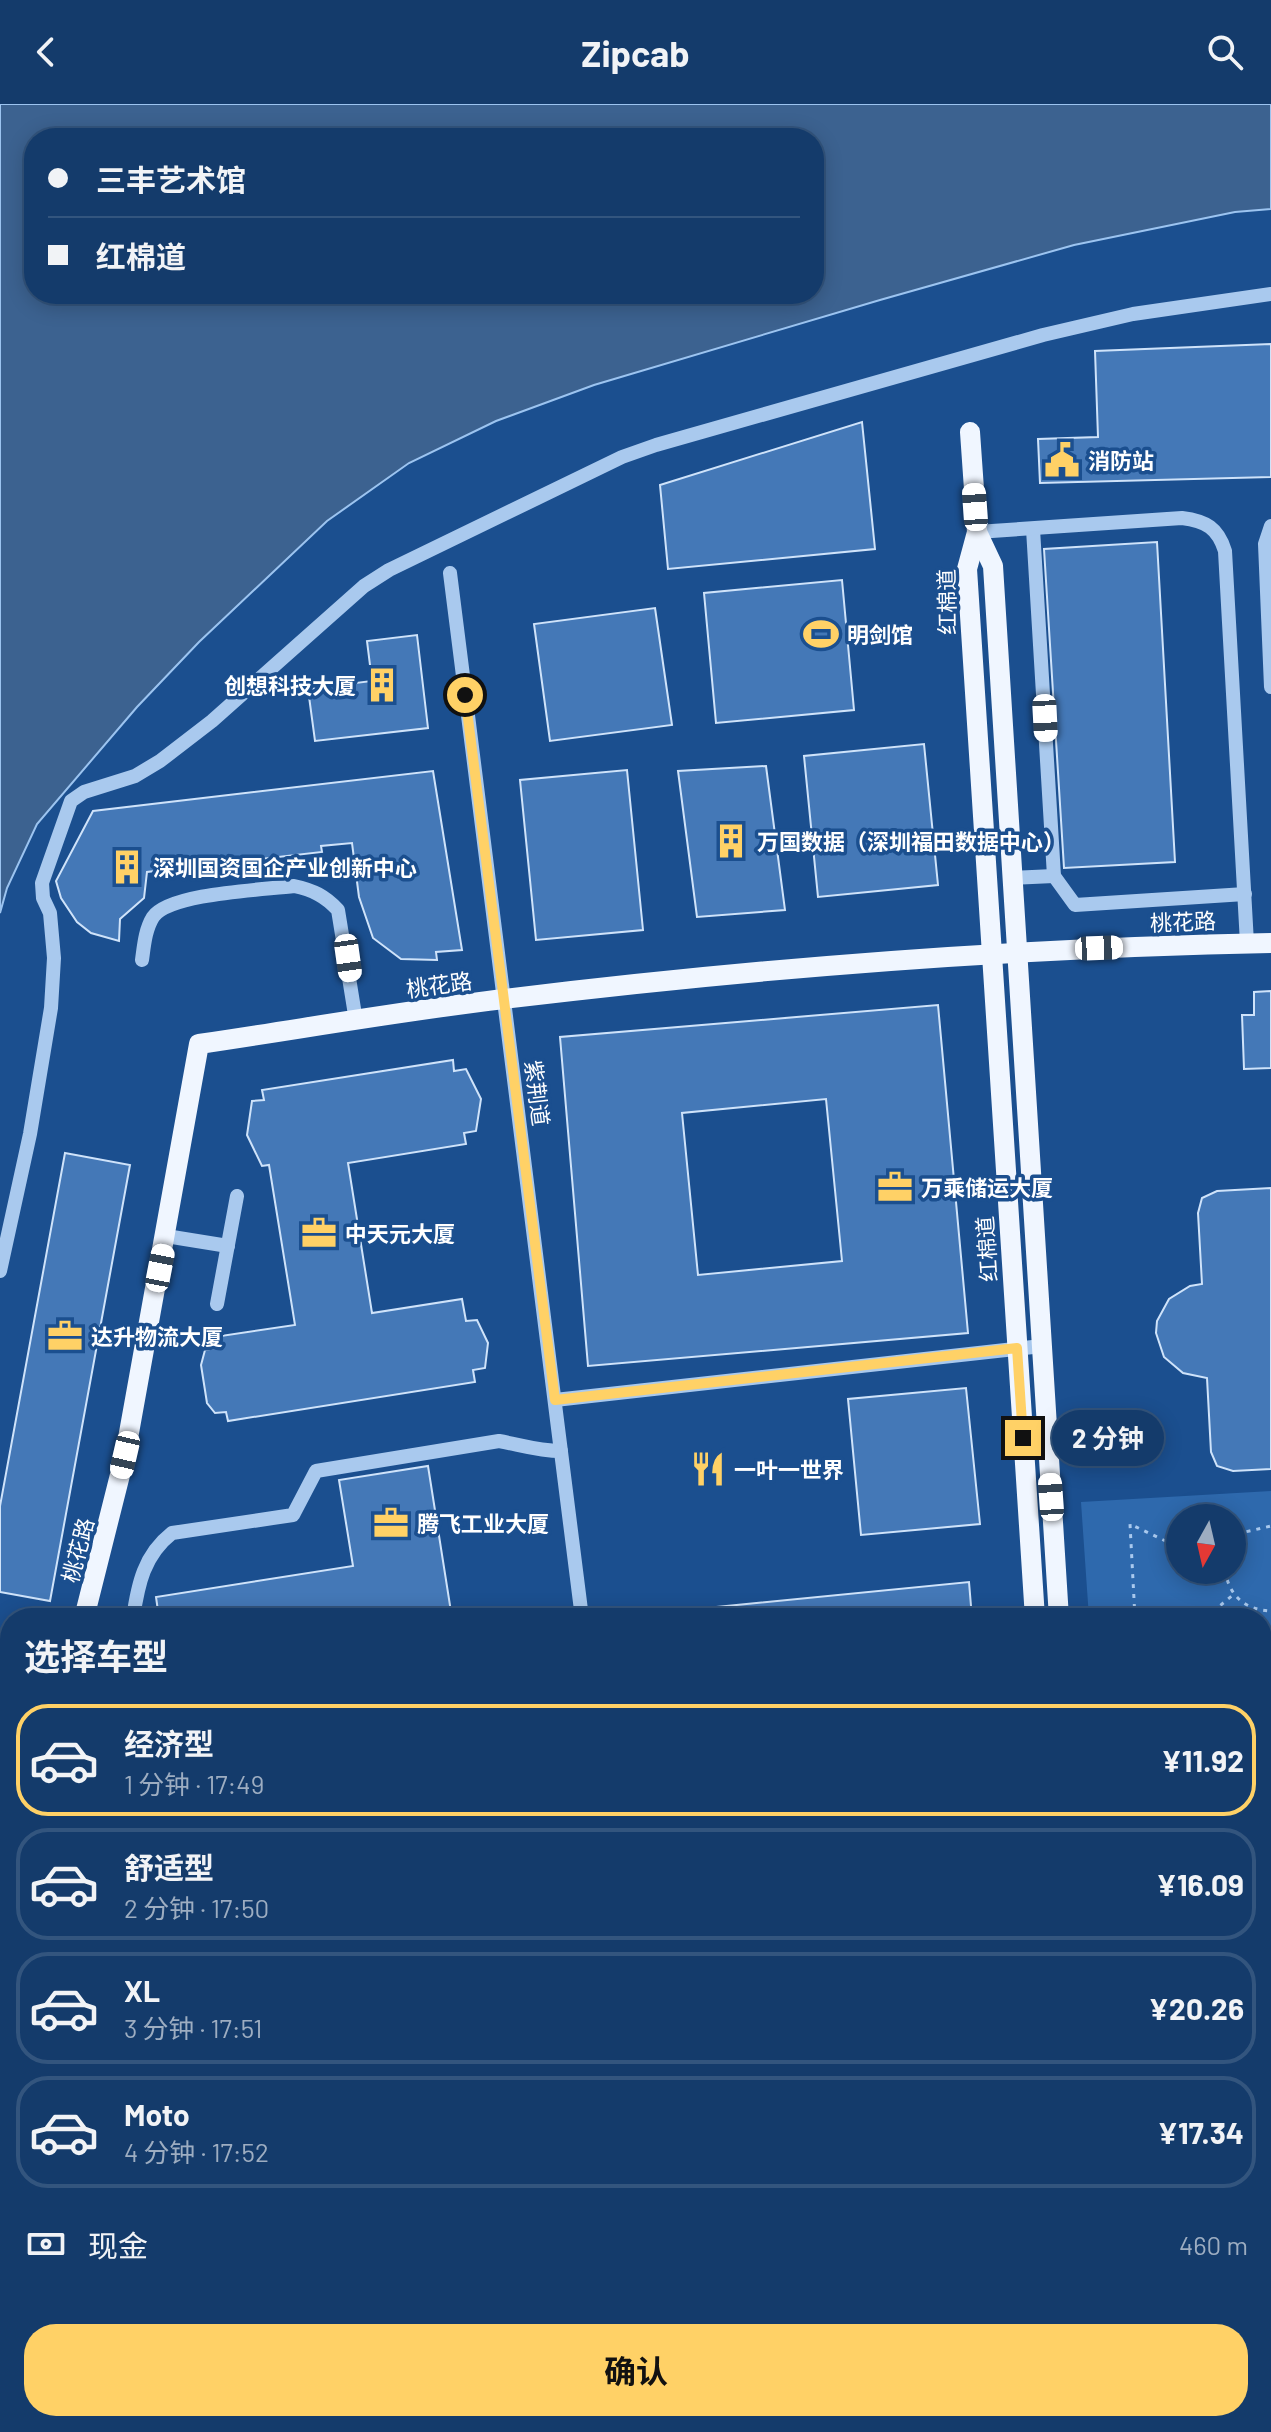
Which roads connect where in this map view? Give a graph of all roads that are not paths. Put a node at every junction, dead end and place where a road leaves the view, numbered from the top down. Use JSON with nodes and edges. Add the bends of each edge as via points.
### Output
{"nodes":[{"id":1,"x":1271,"y":294,"type":"edge"},
{"id":2,"x":970,"y":432,"type":"dead end"},
{"id":3,"x":1271,"y":526,"type":"edge"},
{"id":4,"x":1033,"y":529,"type":"junction"},
{"id":5,"x":977,"y":532,"type":"junction"},
{"id":6,"x":450,"y":573,"type":"dead end"},
{"id":7,"x":1271,"y":687,"type":"edge"},
{"id":8,"x":1054,"y":876,"type":"junction"},
{"id":9,"x":1011,"y":878,"type":"junction"},
{"id":10,"x":1245,"y":894,"type":"junction"},
{"id":11,"x":1247,"y":943,"type":"junction"},
{"id":12,"x":1271,"y":943,"type":"edge"},
{"id":13,"x":1016,"y":951,"type":"junction"},
{"id":14,"x":991,"y":953,"type":"junction"},
{"id":15,"x":142,"y":960,"type":"dead end"},
{"id":16,"x":504,"y":999,"type":"junction"},
{"id":17,"x":356,"y":1021,"type":"junction"},
{"id":18,"x":237,"y":1196,"type":"dead end"},
{"id":19,"x":166,"y":1236,"type":"junction"},
{"id":20,"x":228,"y":1246,"type":"junction"},
{"id":21,"x":0,"y":1271,"type":"edge"},
{"id":22,"x":217,"y":1304,"type":"dead end"},
{"id":23,"x":1042,"y":1346,"type":"junction"},
{"id":24,"x":1017,"y":1348,"type":"junction"},
{"id":25,"x":555,"y":1400,"type":"junction"},
{"id":26,"x":561,"y":1451,"type":"junction"},
{"id":27,"x":87,"y":1608,"type":"edge"},
{"id":28,"x":135,"y":1608,"type":"edge"},
{"id":29,"x":581,"y":1608,"type":"edge"},
{"id":30,"x":1034,"y":1608,"type":"edge"},
{"id":31,"x":1058,"y":1608,"type":"edge"}],
"edges":[{"from":1,"to":21,"type":"street","via":[[1133,314],[1043,335],[622,457],[389,570],[160,761],[71,801],[42,883],[54,958],[51,1008]]},
{"from":2,"to":5,"type":"main road"},
{"from":3,"to":7,"type":"street","via":[[1265,544]]},
{"from":4,"to":5,"type":"street"},
{"from":4,"to":8,"type":"street"},
{"from":4,"to":10,"type":"street","via":[[1182,518],[1199,521],[1220,536]]},
{"from":5,"to":9,"type":"main road","name":"红棉道","via":[[993,566]]},
{"from":5,"to":14,"type":"main road","name":"红棉道","via":[[967,569]]},
{"from":6,"to":16,"type":"street","name":"紫荆道"},
{"from":8,"to":9,"type":"street"},
{"from":8,"to":10,"type":"street","via":[[1075,905]]},
{"from":9,"to":13,"type":"main road","name":"红棉道"},
{"from":10,"to":11,"type":"street"},
{"from":11,"to":12,"type":"main road","name":"桃花路"},
{"from":11,"to":13,"type":"main road","name":"桃花路"},
{"from":13,"to":14,"type":"main road","name":"桃花路"},
{"from":13,"to":23,"type":"main road","name":"红棉道"},
{"from":14,"to":16,"type":"main road","name":"桃花路"},
{"from":14,"to":24,"type":"main road","name":"红棉道"},
{"from":15,"to":17,"type":"street","via":[[155,915],[175,902],[294,886],[311,890],[338,910]]},
{"from":16,"to":17,"type":"main road","name":"桃花路"},
{"from":16,"to":25,"type":"street","name":"紫荆道"},
{"from":17,"to":19,"type":"main road","name":"桃花路","via":[[199,1044]]},
{"from":18,"to":20,"type":"street"},
{"from":19,"to":20,"type":"street"},
{"from":19,"to":27,"type":"main road","name":"桃花路","via":[[125,1455]]},
{"from":20,"to":22,"type":"street"},
{"from":23,"to":24,"type":"street"},
{"from":23,"to":31,"type":"main road","name":"红棉道"},
{"from":24,"to":25,"type":"street"},
{"from":24,"to":30,"type":"main road","name":"红棉道"},
{"from":25,"to":26,"type":"street","name":"紫荆道"},
{"from":26,"to":28,"type":"street","via":[[534,1451],[499,1441],[316,1471],[293,1515],[172,1533],[145,1563]]},
{"from":26,"to":29,"type":"street","name":"紫荆道"}]}
